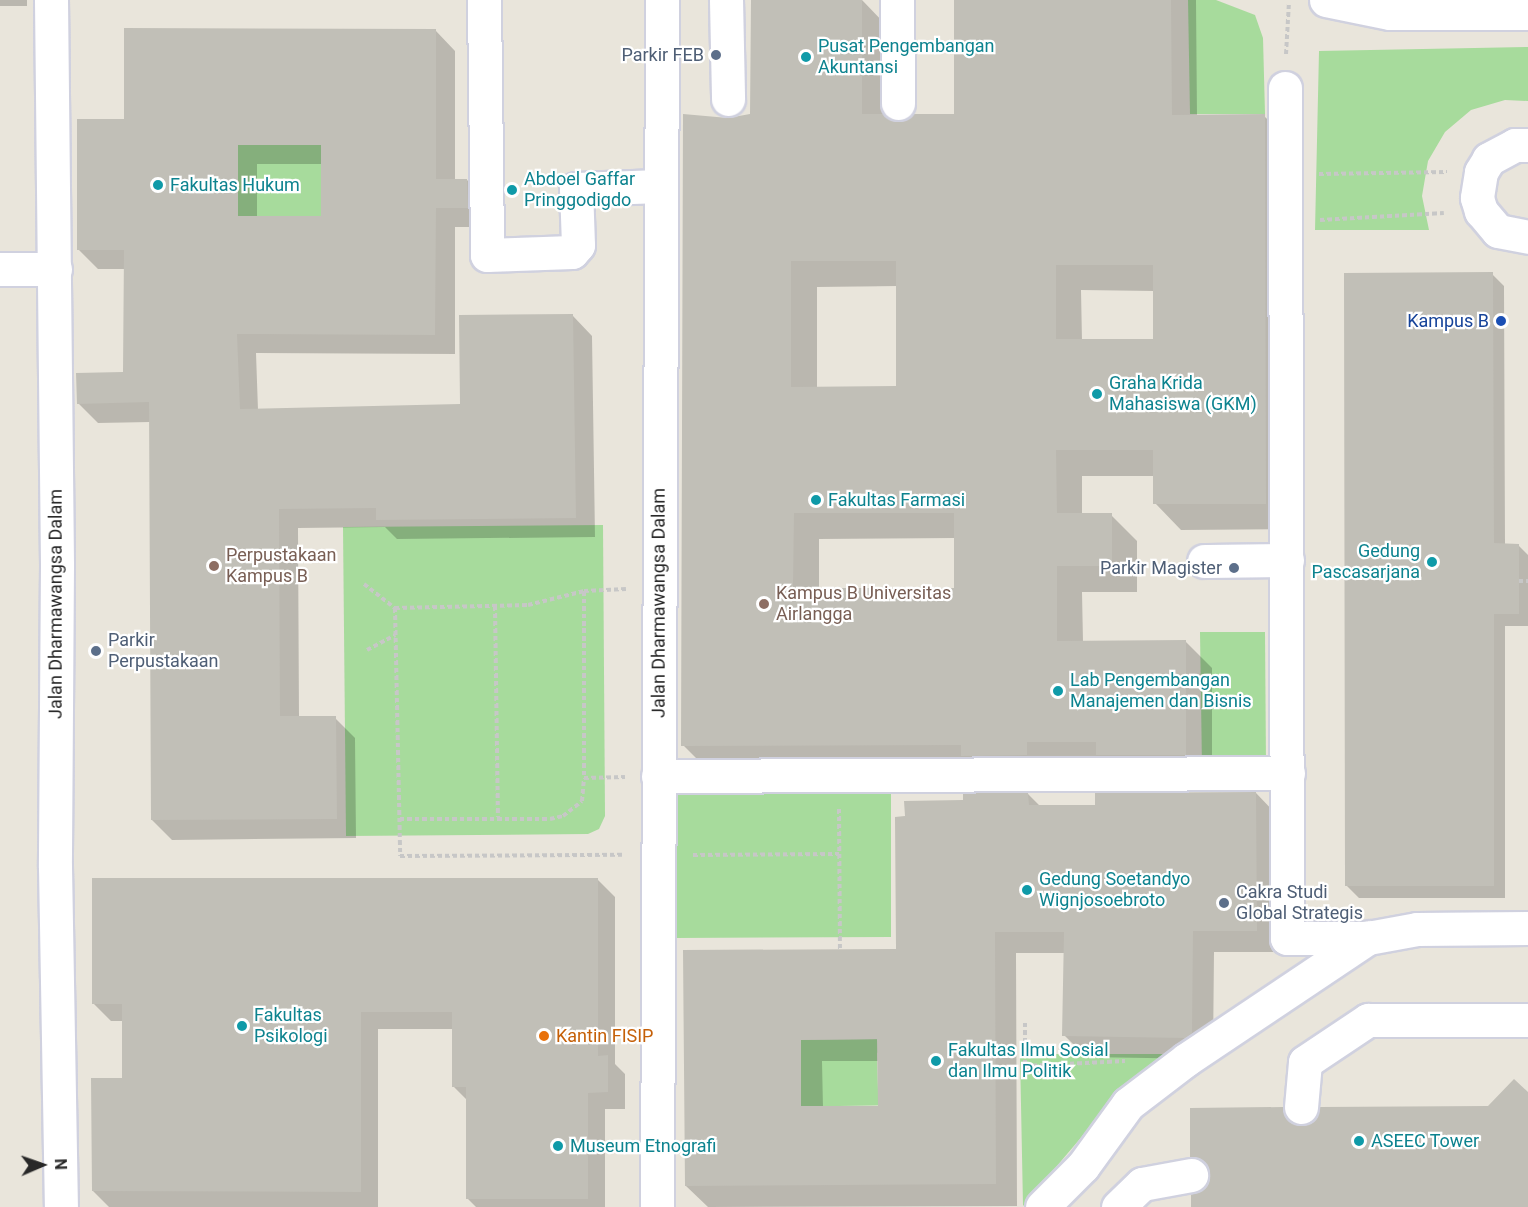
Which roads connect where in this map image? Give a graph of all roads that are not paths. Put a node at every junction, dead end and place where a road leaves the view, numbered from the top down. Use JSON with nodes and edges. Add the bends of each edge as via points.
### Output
{"nodes":[{"id":1,"x":51,"y":0,"type":"edge"},
{"id":2,"x":484,"y":0,"type":"edge"},
{"id":3,"x":662,"y":0,"type":"edge"},
{"id":4,"x":726,"y":0,"type":"edge"},
{"id":5,"x":897,"y":0,"type":"edge"},
{"id":6,"x":1326,"y":0,"type":"edge"},
{"id":7,"x":1528,"y":13,"type":"edge"},
{"id":8,"x":1285,"y":88,"type":"road end"},
{"id":9,"x":728,"y":99,"type":"dead end"},
{"id":10,"x":898,"y":103,"type":"dead end"},
{"id":11,"x":1528,"y":145,"type":"edge"},
{"id":12,"x":660,"y":186,"type":"junction"},
{"id":13,"x":1528,"y":237,"type":"edge"},
{"id":14,"x":55,"y":268,"type":"junction"},
{"id":15,"x":0,"y":269,"type":"edge"},
{"id":16,"x":1287,"y":560,"type":"junction"},
{"id":17,"x":1204,"y":561,"type":"dead end"},
{"id":18,"x":1288,"y":774,"type":"junction"},
{"id":19,"x":658,"y":776,"type":"junction"},
{"id":20,"x":1528,"y":923,"type":"edge"},
{"id":21,"x":1528,"y":928,"type":"edge"},
{"id":22,"x":1368,"y":938,"type":"junction"},
{"id":23,"x":1528,"y":1020,"type":"edge"},
{"id":24,"x":1301,"y":1107,"type":"dead end"},
{"id":25,"x":1083,"y":1166,"type":"junction"},
{"id":26,"x":1191,"y":1175,"type":"dead end"},
{"id":27,"x":61,"y":1207,"type":"edge"},
{"id":28,"x":657,"y":1207,"type":"edge"},
{"id":29,"x":1042,"y":1207,"type":"edge"},
{"id":30,"x":1058,"y":1207,"type":"edge"},
{"id":31,"x":1077,"y":1207,"type":"edge"},
{"id":32,"x":1118,"y":1207,"type":"edge"}],
"edges":[{"from":1,"to":14,"type":"street","name":"Jalan Dharmawangsa Dalam"},
{"from":2,"to":12,"type":"street","via":[[487,255],[492,258],[572,252],[578,245],[576,189]]},
{"from":3,"to":12,"type":"street","name":"Jalan Dharmawangsa Dalam"},
{"from":4,"to":9,"type":"street"},
{"from":5,"to":10,"type":"street"},
{"from":6,"to":7,"type":"street","via":[[1390,13]]},
{"from":8,"to":16,"type":"street"},
{"from":11,"to":13,"type":"street","via":[[1500,150],[1481,172],[1477,198],[1481,211],[1498,231]]},
{"from":12,"to":19,"type":"street","name":"Jalan Dharmawangsa Dalam"},
{"from":14,"to":15,"type":"street"},
{"from":14,"to":27,"type":"street","name":"Jalan Dharmawangsa Dalam","via":[[55,867]]},
{"from":16,"to":17,"type":"street"},
{"from":16,"to":18,"type":"street"},
{"from":18,"to":19,"type":"street"},
{"from":18,"to":22,"type":"street","via":[[1287,938]]},
{"from":19,"to":28,"type":"street","name":"Jalan Dharmawangsa Dalam"},
{"from":20,"to":22,"type":"street","via":[[1418,923]]},
{"from":21,"to":22,"type":"street","via":[[1416,929]]},
{"from":22,"to":25,"type":"street","via":[[1187,1059],[1128,1104]]},
{"from":23,"to":24,"type":"street","via":[[1368,1020],[1305,1062]]},
{"from":25,"to":29,"type":"street"},
{"from":25,"to":30,"type":"street"},
{"from":25,"to":31,"type":"street"},
{"from":26,"to":32,"type":"street","via":[[1142,1184]]}]}
